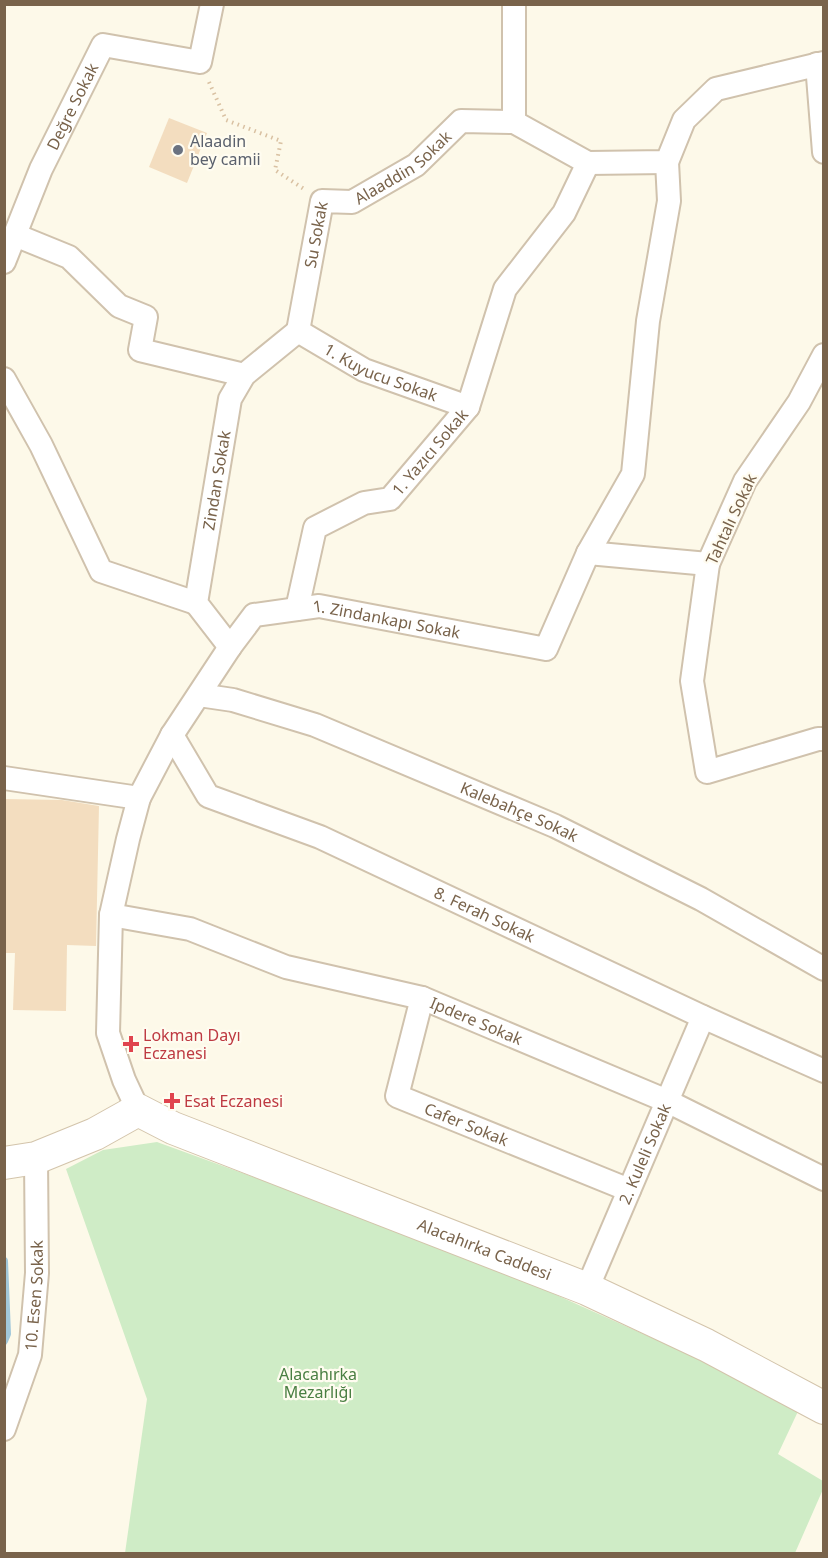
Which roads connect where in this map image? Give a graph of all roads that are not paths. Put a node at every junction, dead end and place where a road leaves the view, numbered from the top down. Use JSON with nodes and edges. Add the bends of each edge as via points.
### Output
{"nodes":[{"id":1,"x":212,"y":4,"type":"edge"},
{"id":2,"x":514,"y":4,"type":"edge"},
{"id":3,"x":820,"y":64,"type":"edge"},
{"id":4,"x":514,"y":122,"type":"junction"},
{"id":5,"x":824,"y":152,"type":"edge"},
{"id":6,"x":667,"y":162,"type":"junction"},
{"id":7,"x":588,"y":163,"type":"junction"},
{"id":8,"x":322,"y":201,"type":"joint"},
{"id":9,"x":15,"y":235,"type":"junction"},
{"id":10,"x":4,"y":262,"type":"edge"},
{"id":11,"x":298,"y":331,"type":"junction"},
{"id":12,"x":824,"y":355,"type":"edge"},
{"id":13,"x":244,"y":375,"type":"junction"},
{"id":14,"x":4,"y":379,"type":"edge"},
{"id":15,"x":468,"y":407,"type":"junction"},
{"id":16,"x":588,"y":553,"type":"junction"},
{"id":17,"x":708,"y":564,"type":"junction"},
{"id":18,"x":196,"y":603,"type":"junction"},
{"id":19,"x":297,"y":609,"type":"junction"},
{"id":20,"x":230,"y":647,"type":"junction"},
{"id":21,"x":199,"y":695,"type":"junction"},
{"id":22,"x":172,"y":735,"type":"junction"},
{"id":23,"x":824,"y":739,"type":"edge"},
{"id":24,"x":4,"y":778,"type":"edge"},
{"id":25,"x":139,"y":798,"type":"junction"},
{"id":26,"x":111,"y":915,"type":"junction"},
{"id":27,"x":824,"y":969,"type":"edge"},
{"id":28,"x":422,"y":998,"type":"junction"},
{"id":29,"x":703,"y":1017,"type":"junction"},
{"id":30,"x":824,"y":1071,"type":"edge"},
{"id":31,"x":667,"y":1101,"type":"junction"},
{"id":32,"x":138,"y":1110,"type":"junction"},
{"id":33,"x":36,"y":1158,"type":"junction"},
{"id":34,"x":4,"y":1163,"type":"edge"},
{"id":35,"x":824,"y":1179,"type":"edge"},
{"id":36,"x":629,"y":1190,"type":"junction"},
{"id":37,"x":587,"y":1289,"type":"junction"},
{"id":38,"x":824,"y":1408,"type":"edge"},
{"id":39,"x":4,"y":1429,"type":"edge"}],
"edges":[{"from":1,"to":9,"type":"street","name":"Değre Sokak","via":[[200,62],[103,45],[41,169]]},
{"from":2,"to":4,"type":"street"},
{"from":3,"to":5,"type":"street"},
{"from":3,"to":6,"type":"street","via":[[716,90],[684,120]]},
{"from":4,"to":7,"type":"street"},
{"from":4,"to":8,"type":"street","name":"Alaaddin Sokak","via":[[461,121],[416,165],[352,202]]},
{"from":6,"to":7,"type":"street"},
{"from":6,"to":16,"type":"street","name":"1. Zindankapı Sokak","via":[[669,201],[648,321],[633,474]]},
{"from":7,"to":15,"type":"street","name":"1. Yazıcı Sokak","via":[[564,213],[505,289]]},
{"from":8,"to":11,"type":"street","name":"Su Sokak"},
{"from":9,"to":10,"type":"street","name":"Değre Sokak"},
{"from":9,"to":13,"type":"street","via":[[69,257],[119,306],[146,317],[140,350]]},
{"from":11,"to":13,"type":"street","name":"Zindan Sokak"},
{"from":11,"to":15,"type":"street","name":"1. Kuyucu Sokak","via":[[364,370]]},
{"from":12,"to":17,"type":"street","name":"Tahtalı Sokak","via":[[799,402],[745,482]]},
{"from":13,"to":18,"type":"street","name":"Zindan Sokak","via":[[230,399]]},
{"from":14,"to":18,"type":"street","via":[[41,445],[101,571]]},
{"from":15,"to":19,"type":"street","name":"1. Yazıcı Sokak","via":[[390,499],[364,503],[315,528]]},
{"from":16,"to":17,"type":"street"},
{"from":16,"to":19,"type":"street","name":"1. Zindankapı Sokak","via":[[546,649],[319,606]]},
{"from":17,"to":23,"type":"street","name":"Tahtalı Sokak","via":[[692,681],[707,772]]},
{"from":18,"to":20,"type":"street"},
{"from":19,"to":20,"type":"street","name":"1. Zindankapı Sokak","via":[[254,615]]},
{"from":20,"to":21,"type":"street","name":"1. Zindankapı Sokak"},
{"from":21,"to":22,"type":"street","name":"1. Zindankapı Sokak"},
{"from":21,"to":27,"type":"street","name":"Kalebahçe Sokak","via":[[233,700],[315,725],[555,826],[701,899]]},
{"from":22,"to":25,"type":"street","name":"1. Zindankapı Sokak"},
{"from":22,"to":29,"type":"street","name":"8. Ferah Sokak","via":[[207,796],[320,837]]},
{"from":24,"to":25,"type":"street"},
{"from":25,"to":26,"type":"street","name":"1. Zindankapı Sokak"},
{"from":26,"to":28,"type":"street","name":"Ipdere Sokak","via":[[190,929],[286,968]]},
{"from":26,"to":32,"type":"street","name":"1. Zindankapı Sokak","via":[[108,1033]]},
{"from":28,"to":31,"type":"street","name":"Ipdere Sokak"},
{"from":28,"to":36,"type":"street","name":"Cafer Sokak","via":[[397,1096]]},
{"from":29,"to":30,"type":"street","name":"8. Ferah Sokak"},
{"from":29,"to":31,"type":"street","name":"2. Kuleli Sokak"},
{"from":31,"to":35,"type":"street","name":"Ipdere Sokak"},
{"from":31,"to":36,"type":"street","name":"2. Kuleli Sokak"},
{"from":32,"to":33,"type":"main road","via":[[95,1134]]},
{"from":32,"to":37,"type":"main road","name":"Alacahırka Caddesi","via":[[173,1128]]},
{"from":33,"to":34,"type":"main road"},
{"from":33,"to":39,"type":"street","name":"10. Esen Sokak","via":[[37,1273],[30,1355]]},
{"from":36,"to":37,"type":"street","name":"2. Kuleli Sokak"},
{"from":37,"to":38,"type":"main road","name":"Alacahırka Caddesi","via":[[706,1345]]}]}
